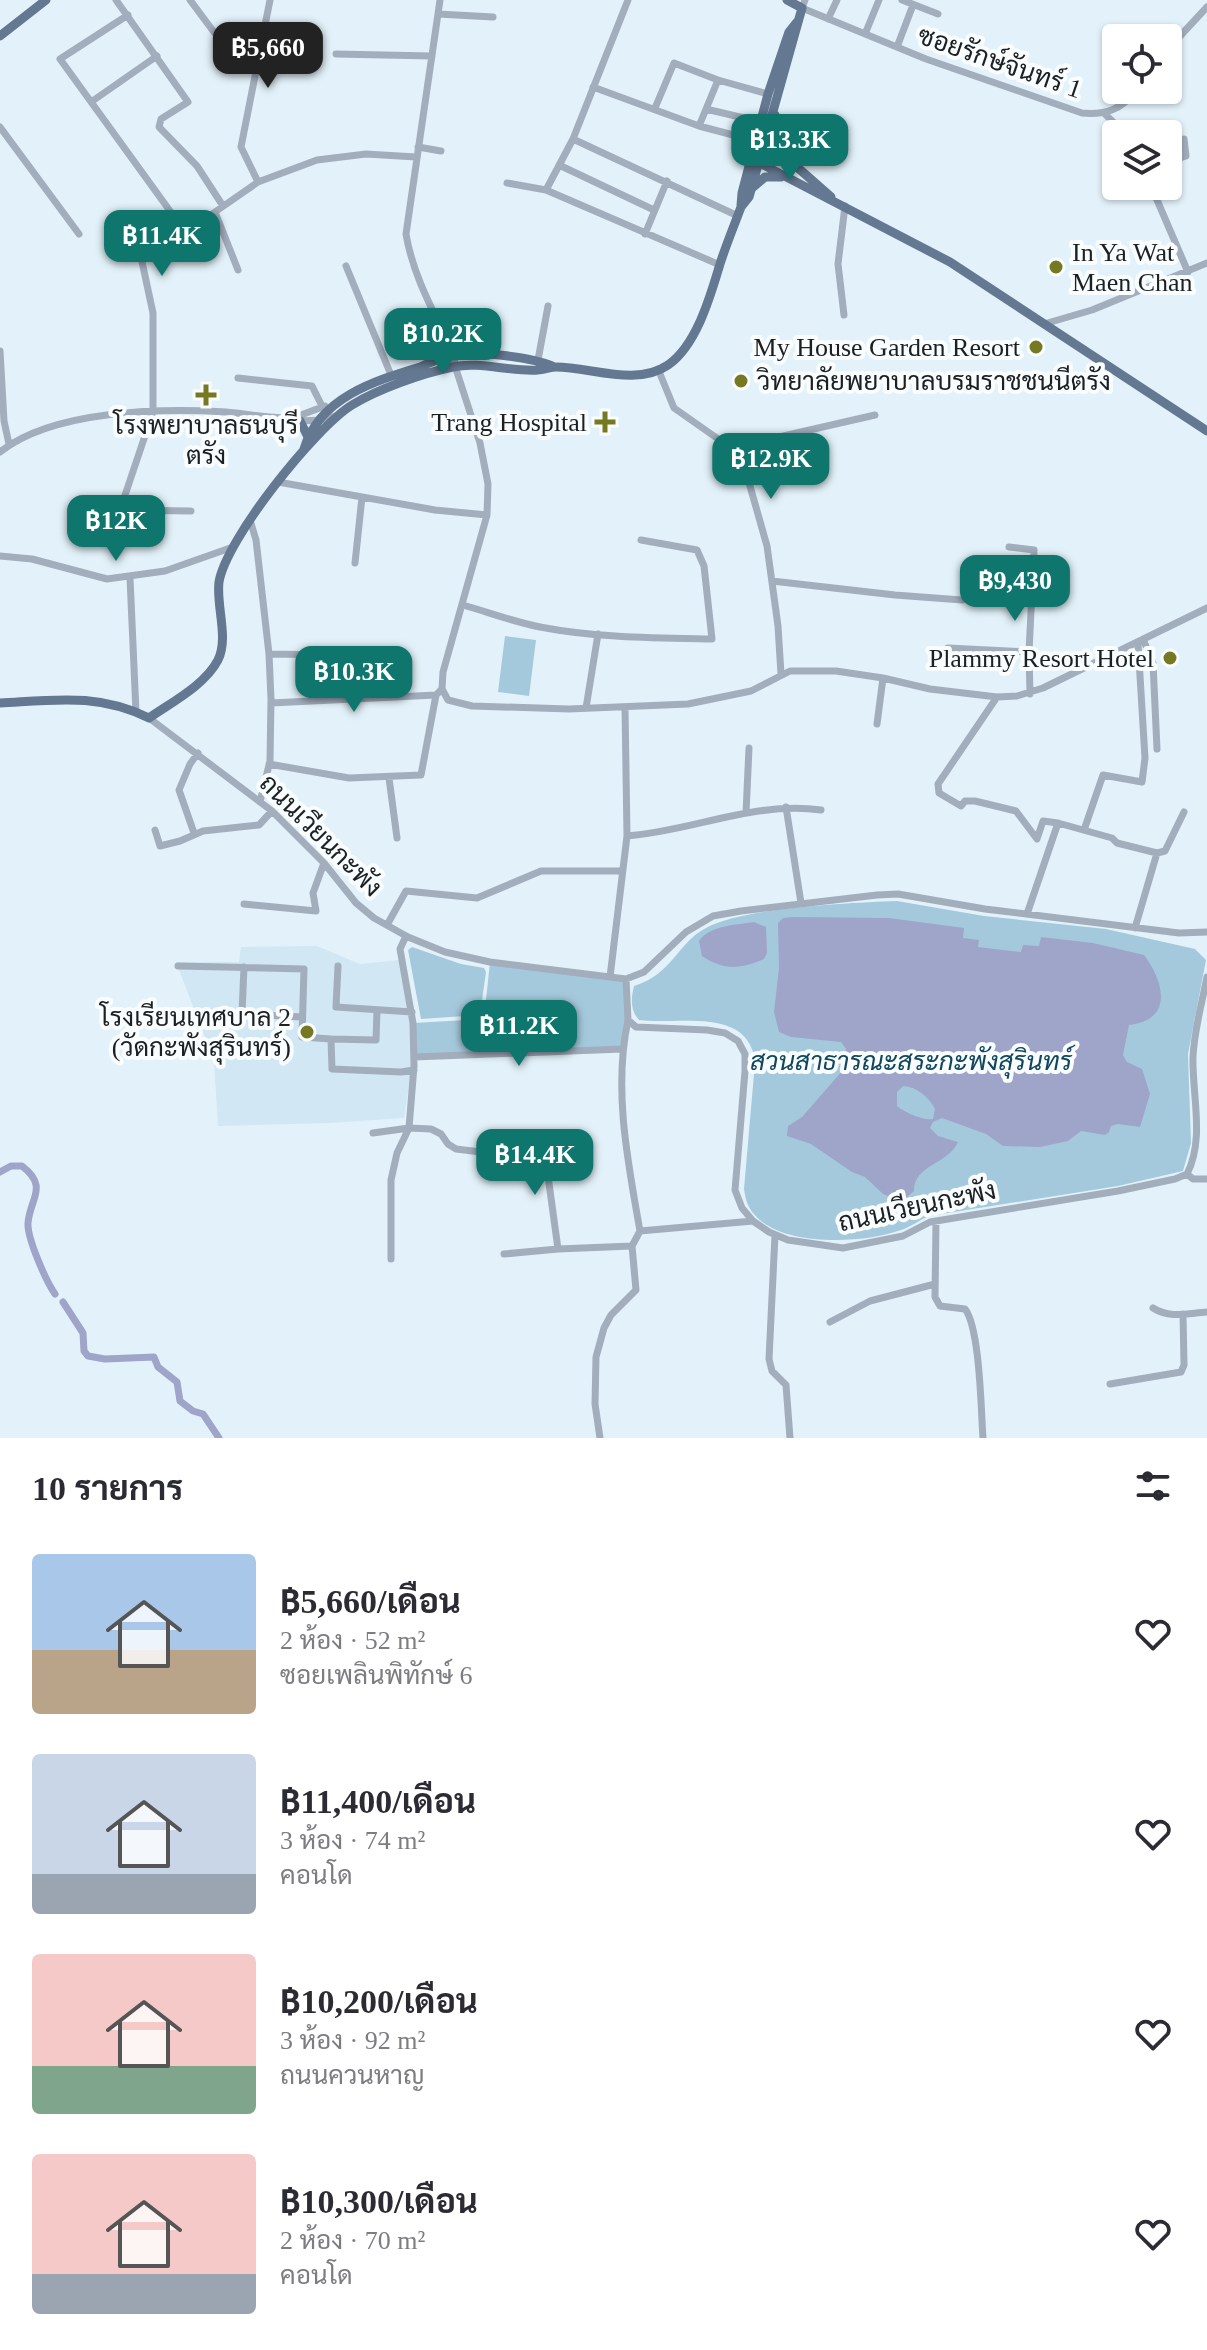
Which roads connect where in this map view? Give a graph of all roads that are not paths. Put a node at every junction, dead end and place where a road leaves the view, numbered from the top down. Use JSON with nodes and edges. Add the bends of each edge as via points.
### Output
{"nodes":[{"id":1,"x":46,"y":0,"type":"edge"},
{"id":2,"x":116,"y":0,"type":"edge"},
{"id":3,"x":190,"y":0,"type":"edge"},
{"id":4,"x":270,"y":0,"type":"edge"},
{"id":5,"x":440,"y":0,"type":"edge"},
{"id":6,"x":628,"y":0,"type":"edge"},
{"id":7,"x":787,"y":0,"type":"edge"},
{"id":8,"x":837,"y":0,"type":"edge"},
{"id":9,"x":879,"y":0,"type":"edge"},
{"id":10,"x":902,"y":0,"type":"edge"},
{"id":11,"x":803,"y":4,"type":"edge"},
{"id":12,"x":913,"y":5,"type":"junction"},
{"id":13,"x":1207,"y":7,"type":"edge"},
{"id":14,"x":438,"y":14,"type":"junction"},
{"id":15,"x":938,"y":14,"type":"dead end"},
{"id":16,"x":128,"y":15,"type":"junction"},
{"id":17,"x":493,"y":17,"type":"dead end"},
{"id":18,"x":828,"y":19,"type":"junction"},
{"id":19,"x":797,"y":22,"type":"junction"},
{"id":20,"x":865,"y":34,"type":"junction"},
{"id":21,"x":1182,"y":34,"type":"edge"},
{"id":22,"x":0,"y":36,"type":"edge"},
{"id":23,"x":897,"y":47,"type":"junction"},
{"id":24,"x":336,"y":54,"type":"dead end"},
{"id":25,"x":157,"y":56,"type":"junction"},
{"id":26,"x":432,"y":56,"type":"junction"},
{"id":27,"x":258,"y":60,"type":"junction"},
{"id":28,"x":718,"y":80,"type":"junction"},
{"id":29,"x":593,"y":87,"type":"junction"},
{"id":30,"x":768,"y":94,"type":"junction"},
{"id":31,"x":91,"y":102,"type":"junction"},
{"id":32,"x":775,"y":104,"type":"junction"},
{"id":33,"x":1125,"y":104,"type":"edge"},
{"id":34,"x":655,"y":108,"type":"junction"},
{"id":35,"x":706,"y":109,"type":"junction"},
{"id":36,"x":1104,"y":113,"type":"junction"},
{"id":37,"x":1111,"y":120,"type":"edge"},
{"id":38,"x":761,"y":122,"type":"junction"},
{"id":39,"x":699,"y":126,"type":"junction"},
{"id":40,"x":0,"y":127,"type":"edge"},
{"id":41,"x":573,"y":139,"type":"junction"},
{"id":42,"x":1184,"y":139,"type":"dead end"},
{"id":43,"x":758,"y":145,"type":"junction"},
{"id":44,"x":418,"y":147,"type":"junction"},
{"id":45,"x":441,"y":151,"type":"dead end"},
{"id":46,"x":416,"y":157,"type":"junction"},
{"id":47,"x":1182,"y":157,"type":"edge"},
{"id":48,"x":755,"y":160,"type":"junction"},
{"id":49,"x":789,"y":160,"type":"junction"},
{"id":50,"x":559,"y":165,"type":"junction"},
{"id":51,"x":784,"y":178,"type":"junction"},
{"id":52,"x":667,"y":181,"type":"junction"},
{"id":53,"x":258,"y":182,"type":"junction"},
{"id":54,"x":507,"y":183,"type":"dead end"},
{"id":55,"x":751,"y":188,"type":"junction"},
{"id":56,"x":546,"y":190,"type":"junction"},
{"id":57,"x":834,"y":199,"type":"junction"},
{"id":58,"x":1157,"y":200,"type":"edge"},
{"id":59,"x":223,"y":206,"type":"junction"},
{"id":60,"x":845,"y":206,"type":"junction"},
{"id":61,"x":654,"y":210,"type":"junction"},
{"id":62,"x":740,"y":211,"type":"junction"},
{"id":63,"x":215,"y":212,"type":"junction"},
{"id":64,"x":79,"y":234,"type":"dead end"},
{"id":65,"x":645,"y":234,"type":"junction"},
{"id":66,"x":165,"y":241,"type":"dead end"},
{"id":67,"x":1207,"y":263,"type":"edge"},
{"id":68,"x":720,"y":265,"type":"junction"},
{"id":69,"x":346,"y":266,"type":"dead end"},
{"id":70,"x":238,"y":270,"type":"dead end"},
{"id":71,"x":1188,"y":272,"type":"junction"},
{"id":72,"x":548,"y":306,"type":"dead end"},
{"id":73,"x":844,"y":315,"type":"dead end"},
{"id":74,"x":1044,"y":324,"type":"junction"},
{"id":75,"x":0,"y":351,"type":"edge"},
{"id":76,"x":454,"y":354,"type":"junction"},
{"id":77,"x":538,"y":360,"type":"junction"},
{"id":78,"x":455,"y":366,"type":"junction"},
{"id":79,"x":555,"y":367,"type":"junction"},
{"id":80,"x":658,"y":369,"type":"junction"},
{"id":81,"x":1,"y":370,"type":"edge"},
{"id":82,"x":391,"y":375,"type":"junction"},
{"id":83,"x":238,"y":378,"type":"dead end"},
{"id":84,"x":335,"y":402,"type":"junction"},
{"id":85,"x":322,"y":406,"type":"junction"},
{"id":86,"x":153,"y":412,"type":"junction"},
{"id":87,"x":875,"y":415,"type":"dead end"},
{"id":88,"x":336,"y":416,"type":"junction"},
{"id":89,"x":297,"y":419,"type":"junction"},
{"id":90,"x":321,"y":420,"type":"junction"},
{"id":91,"x":1207,"y":431,"type":"edge"},
{"id":92,"x":308,"y":437,"type":"junction"},
{"id":93,"x":9,"y":444,"type":"junction"},
{"id":94,"x":731,"y":448,"type":"junction"},
{"id":95,"x":304,"y":449,"type":"junction"},
{"id":96,"x":0,"y":452,"type":"edge"},
{"id":97,"x":278,"y":482,"type":"junction"},
{"id":98,"x":362,"y":497,"type":"junction"},
{"id":99,"x":191,"y":511,"type":"dead end"},
{"id":100,"x":487,"y":515,"type":"junction"},
{"id":101,"x":250,"y":520,"type":"junction"},
{"id":102,"x":641,"y":540,"type":"dead end"},
{"id":103,"x":233,"y":547,"type":"junction"},
{"id":104,"x":1009,"y":547,"type":"dead end"},
{"id":105,"x":0,"y":556,"type":"edge"},
{"id":106,"x":355,"y":563,"type":"dead end"},
{"id":107,"x":130,"y":578,"type":"junction"},
{"id":108,"x":772,"y":581,"type":"junction"},
{"id":109,"x":962,"y":600,"type":"dead end"},
{"id":110,"x":463,"y":605,"type":"junction"},
{"id":111,"x":1207,"y":608,"type":"edge"},
{"id":112,"x":598,"y":634,"type":"junction"},
{"id":113,"x":1140,"y":641,"type":"junction"},
{"id":114,"x":948,"y":648,"type":"dead end"},
{"id":115,"x":1029,"y":652,"type":"junction"},
{"id":116,"x":269,"y":654,"type":"junction"},
{"id":117,"x":401,"y":656,"type":"dead end"},
{"id":118,"x":781,"y":674,"type":"junction"},
{"id":119,"x":883,"y":678,"type":"junction"},
{"id":120,"x":439,"y":692,"type":"junction"},
{"id":121,"x":1030,"y":694,"type":"junction"},
{"id":122,"x":997,"y":697,"type":"junction"},
{"id":123,"x":0,"y":703,"type":"edge"},
{"id":124,"x":271,"y":703,"type":"junction"},
{"id":125,"x":625,"y":707,"type":"junction"},
{"id":126,"x":586,"y":708,"type":"junction"},
{"id":127,"x":136,"y":712,"type":"junction"},
{"id":128,"x":149,"y":718,"type":"junction"},
{"id":129,"x":877,"y":724,"type":"dead end"},
{"id":130,"x":749,"y":748,"type":"dead end"},
{"id":131,"x":1157,"y":749,"type":"dead end"},
{"id":132,"x":198,"y":753,"type":"junction"},
{"id":133,"x":269,"y":764,"type":"junction"},
{"id":134,"x":389,"y":778,"type":"junction"},
{"id":135,"x":260,"y":802,"type":"junction"},
{"id":136,"x":786,"y":807,"type":"junction"},
{"id":137,"x":821,"y":810,"type":"dead end"},
{"id":138,"x":272,"y":811,"type":"junction"},
{"id":139,"x":1184,"y":812,"type":"dead end"},
{"id":140,"x":746,"y":813,"type":"junction"},
{"id":141,"x":1058,"y":823,"type":"junction"},
{"id":142,"x":155,"y":830,"type":"dead end"},
{"id":143,"x":1084,"y":830,"type":"junction"},
{"id":144,"x":194,"y":833,"type":"junction"},
{"id":145,"x":627,"y":836,"type":"junction"},
{"id":146,"x":397,"y":838,"type":"dead end"},
{"id":147,"x":1157,"y":853,"type":"junction"},
{"id":148,"x":324,"y":863,"type":"junction"},
{"id":149,"x":622,"y":871,"type":"junction"},
{"id":150,"x":801,"y":903,"type":"junction"},
{"id":151,"x":244,"y":904,"type":"dead end"},
{"id":152,"x":1027,"y":914,"type":"junction"},
{"id":153,"x":387,"y":925,"type":"junction"},
{"id":154,"x":1135,"y":928,"type":"junction"},
{"id":155,"x":1207,"y":932,"type":"edge"},
{"id":156,"x":406,"y":936,"type":"junction"},
{"id":157,"x":178,"y":966,"type":"dead end"},
{"id":158,"x":338,"y":966,"type":"dead end"},
{"id":159,"x":244,"y":967,"type":"junction"},
{"id":160,"x":610,"y":977,"type":"junction"},
{"id":161,"x":1207,"y":977,"type":"edge"},
{"id":162,"x":626,"y":979,"type":"junction"},
{"id":163,"x":377,"y":1010,"type":"junction"},
{"id":164,"x":205,"y":1012,"type":"dead end"},
{"id":165,"x":412,"y":1012,"type":"junction"},
{"id":166,"x":242,"y":1013,"type":"junction"},
{"id":167,"x":302,"y":1017,"type":"junction"},
{"id":168,"x":628,"y":1020,"type":"junction"},
{"id":169,"x":331,"y":1039,"type":"junction"},
{"id":170,"x":622,"y":1049,"type":"junction"},
{"id":171,"x":414,"y":1057,"type":"junction"},
{"id":172,"x":414,"y":1070,"type":"junction"},
{"id":173,"x":409,"y":1128,"type":"junction"},
{"id":174,"x":373,"y":1133,"type":"dead end"},
{"id":175,"x":1187,"y":1174,"type":"junction"},
{"id":176,"x":1207,"y":1179,"type":"edge"},
{"id":177,"x":753,"y":1221,"type":"junction"},
{"id":178,"x":936,"y":1221,"type":"junction"},
{"id":179,"x":640,"y":1231,"type":"junction"},
{"id":180,"x":775,"y":1235,"type":"junction"},
{"id":181,"x":632,"y":1246,"type":"junction"},
{"id":182,"x":558,"y":1249,"type":"junction"},
{"id":183,"x":504,"y":1254,"type":"dead end"},
{"id":184,"x":391,"y":1259,"type":"dead end"},
{"id":185,"x":935,"y":1284,"type":"junction"},
{"id":186,"x":1153,"y":1308,"type":"dead end"},
{"id":187,"x":1207,"y":1312,"type":"edge"},
{"id":188,"x":1183,"y":1314,"type":"junction"},
{"id":189,"x":830,"y":1322,"type":"dead end"},
{"id":190,"x":1110,"y":1384,"type":"dead end"},
{"id":191,"x":600,"y":1438,"type":"edge"},
{"id":192,"x":790,"y":1438,"type":"edge"},
{"id":193,"x":983,"y":1438,"type":"edge"}],
"edges":[{"from":1,"to":22,"type":"main road"},
{"from":2,"to":16,"type":"street"},
{"from":3,"to":27,"type":"street","via":[[231,55]]},
{"from":4,"to":27,"type":"street"},
{"from":5,"to":14,"type":"street"},
{"from":6,"to":29,"type":"street"},
{"from":7,"to":11,"type":"main road"},
{"from":8,"to":18,"type":"street"},
{"from":9,"to":20,"type":"street"},
{"from":10,"to":12,"type":"street"},
{"from":11,"to":18,"type":"street","name":"ซอยรักษ์จันทร์ 1"},
{"from":11,"to":19,"type":"main road"},
{"from":12,"to":15,"type":"street"},
{"from":12,"to":23,"type":"street"},
{"from":13,"to":21,"type":"street"},
{"from":14,"to":17,"type":"street"},
{"from":14,"to":26,"type":"street"},
{"from":16,"to":25,"type":"street"},
{"from":16,"to":31,"type":"street","via":[[60,59]]},
{"from":18,"to":20,"type":"street","name":"ซอยรักษ์จันทร์ 1"},
{"from":19,"to":30,"type":"main road"},
{"from":19,"to":32,"type":"main road"},
{"from":20,"to":23,"type":"street","name":"ซอยรักษ์จันทร์ 1"},
{"from":23,"to":36,"type":"street","name":"ซอยรักษ์จันทร์ 1","via":[[1082,113]]},
{"from":24,"to":26,"type":"street"},
{"from":25,"to":31,"type":"street"},
{"from":25,"to":59,"type":"street","via":[[188,102],[161,119],[159,127],[197,166]]},
{"from":26,"to":44,"type":"street"},
{"from":27,"to":53,"type":"street","via":[[241,147]]},
{"from":28,"to":30,"type":"street"},
{"from":28,"to":34,"type":"street","via":[[674,63]]},
{"from":28,"to":35,"type":"street"},
{"from":29,"to":34,"type":"street"},
{"from":29,"to":41,"type":"street"},
{"from":30,"to":38,"type":"main road"},
{"from":31,"to":63,"type":"street","via":[[183,229]]},
{"from":32,"to":43,"type":"main road"},
{"from":32,"to":49,"type":"main road","via":[[777,134]]},
{"from":33,"to":36,"type":"street","name":"ซอยรักษ์จันทร์ 1"},
{"from":34,"to":39,"type":"street"},
{"from":35,"to":38,"type":"street"},
{"from":35,"to":39,"type":"street"},
{"from":36,"to":37,"type":"street"},
{"from":38,"to":43,"type":"main road"},
{"from":39,"to":43,"type":"street"},
{"from":40,"to":64,"type":"street"},
{"from":41,"to":50,"type":"street"},
{"from":41,"to":52,"type":"street"},
{"from":42,"to":47,"type":"street"},
{"from":43,"to":48,"type":"main road"},
{"from":43,"to":49,"type":"main road"},
{"from":44,"to":45,"type":"street"},
{"from":44,"to":46,"type":"street"},
{"from":46,"to":53,"type":"street","via":[[366,154],[317,160]]},
{"from":46,"to":76,"type":"street","via":[[406,234],[409,254]]},
{"from":48,"to":51,"type":"main road"},
{"from":48,"to":55,"type":"main road"},
{"from":48,"to":62,"type":"main road"},
{"from":49,"to":57,"type":"main road"},
{"from":50,"to":56,"type":"street"},
{"from":50,"to":61,"type":"street"},
{"from":51,"to":55,"type":"main road","via":[[765,177]]},
{"from":51,"to":57,"type":"main road"},
{"from":52,"to":61,"type":"street"},
{"from":52,"to":62,"type":"street"},
{"from":53,"to":59,"type":"street"},
{"from":54,"to":56,"type":"street"},
{"from":55,"to":62,"type":"main road"},
{"from":56,"to":65,"type":"street"},
{"from":57,"to":60,"type":"main road"},
{"from":58,"to":71,"type":"street"},
{"from":59,"to":63,"type":"street"},
{"from":60,"to":73,"type":"street","via":[[838,264]]},
{"from":60,"to":74,"type":"main road","via":[[950,262]]},
{"from":61,"to":65,"type":"street"},
{"from":62,"to":68,"type":"main road"},
{"from":63,"to":70,"type":"street"},
{"from":65,"to":68,"type":"street"},
{"from":66,"to":86,"type":"street","via":[[141,257],[153,313]]},
{"from":67,"to":71,"type":"street"},
{"from":68,"to":80,"type":"main road","via":[[703,317],[669,364]]},
{"from":69,"to":82,"type":"street"},
{"from":71,"to":74,"type":"street"},
{"from":72,"to":77,"type":"street"},
{"from":74,"to":91,"type":"main road"},
{"from":75,"to":81,"type":"street"},
{"from":76,"to":77,"type":"main road"},
{"from":76,"to":78,"type":"street"},
{"from":76,"to":82,"type":"main road"},
{"from":77,"to":79,"type":"main road"},
{"from":78,"to":79,"type":"main road"},
{"from":78,"to":88,"type":"main road","via":[[373,394]]},
{"from":78,"to":100,"type":"street","via":[[480,443]]},
{"from":79,"to":80,"type":"main road","via":[[626,375]]},
{"from":80,"to":94,"type":"street","via":[[674,408]]},
{"from":81,"to":93,"type":"street"},
{"from":82,"to":84,"type":"main road"},
{"from":83,"to":85,"type":"street","via":[[312,386]]},
{"from":84,"to":85,"type":"street"},
{"from":84,"to":90,"type":"main road"},
{"from":85,"to":89,"type":"street"},
{"from":86,"to":89,"type":"street"},
{"from":86,"to":93,"type":"street","via":[[85,418]]},
{"from":86,"to":99,"type":"street","via":[[120,510]]},
{"from":87,"to":94,"type":"street"},
{"from":88,"to":90,"type":"street"},
{"from":88,"to":95,"type":"main road"},
{"from":89,"to":90,"type":"street"},
{"from":89,"to":92,"type":"main road"},
{"from":90,"to":92,"type":"main road"},
{"from":92,"to":95,"type":"main road"},
{"from":93,"to":96,"type":"street"},
{"from":94,"to":108,"type":"street","via":[[758,509]]},
{"from":95,"to":97,"type":"main road"},
{"from":97,"to":98,"type":"street"},
{"from":97,"to":101,"type":"main road"},
{"from":98,"to":100,"type":"street"},
{"from":98,"to":106,"type":"street"},
{"from":100,"to":110,"type":"street"},
{"from":101,"to":103,"type":"main road"},
{"from":101,"to":116,"type":"street"},
{"from":102,"to":112,"type":"street","via":[[697,550],[704,566],[712,639]]},
{"from":103,"to":107,"type":"street"},
{"from":103,"to":128,"type":"main road","via":[[219,582],[217,662]]},
{"from":104,"to":115,"type":"street","via":[[1034,550]]},
{"from":105,"to":107,"type":"street","via":[[107,579]]},
{"from":107,"to":127,"type":"street"},
{"from":108,"to":109,"type":"street"},
{"from":108,"to":118,"type":"street"},
{"from":110,"to":112,"type":"street","via":[[539,627]]},
{"from":110,"to":120,"type":"street"},
{"from":111,"to":113,"type":"street"},
{"from":112,"to":126,"type":"street"},
{"from":113,"to":121,"type":"street"},
{"from":113,"to":131,"type":"street","via":[[1153,663]]},
{"from":113,"to":143,"type":"street","via":[[1142,782],[1103,775]]},
{"from":114,"to":115,"type":"street"},
{"from":115,"to":121,"type":"street"},
{"from":116,"to":117,"type":"street"},
{"from":116,"to":124,"type":"street"},
{"from":118,"to":119,"type":"street","via":[[836,671]]},
{"from":118,"to":125,"type":"street","via":[[751,691],[724,698]]},
{"from":119,"to":122,"type":"street"},
{"from":119,"to":129,"type":"street"},
{"from":120,"to":124,"type":"street"},
{"from":120,"to":126,"type":"street","via":[[472,706]]},
{"from":120,"to":134,"type":"street","via":[[421,775]]},
{"from":121,"to":122,"type":"street"},
{"from":122,"to":141,"type":"street","via":[[938,784],[939,793],[961,806],[975,801],[1016,811],[1037,839],[1043,821]]},
{"from":123,"to":127,"type":"main road","name":"ถนนเวียนกะพัง","via":[[85,700],[111,702]]},
{"from":124,"to":133,"type":"street"},
{"from":125,"to":126,"type":"street"},
{"from":125,"to":145,"type":"street"},
{"from":127,"to":128,"type":"main road","name":"ถนนเวียนกะพัง"},
{"from":128,"to":132,"type":"street","name":"ถนนเวียนกะพัง"},
{"from":130,"to":140,"type":"street"},
{"from":132,"to":135,"type":"street","name":"ถนนเวียนกะพัง"},
{"from":132,"to":144,"type":"street","via":[[179,790]]},
{"from":133,"to":134,"type":"street","via":[[349,778]]},
{"from":133,"to":135,"type":"street"},
{"from":134,"to":146,"type":"street"},
{"from":135,"to":138,"type":"street","name":"ถนนเวียนกะพัง"},
{"from":136,"to":137,"type":"street"},
{"from":136,"to":140,"type":"street"},
{"from":136,"to":150,"type":"street"},
{"from":138,"to":144,"type":"street","via":[[259,825]]},
{"from":138,"to":148,"type":"street","name":"ถนนเวียนกะพัง"},
{"from":139,"to":147,"type":"street","via":[[1165,851]]},
{"from":140,"to":145,"type":"street"},
{"from":141,"to":143,"type":"street"},
{"from":141,"to":152,"type":"street"},
{"from":142,"to":144,"type":"street","via":[[160,846]]},
{"from":143,"to":147,"type":"street"},
{"from":145,"to":149,"type":"street"},
{"from":147,"to":154,"type":"street"},
{"from":148,"to":151,"type":"street","via":[[313,893],[316,911]]},
{"from":148,"to":153,"type":"street","name":"ถนนเวียนกะพัง","via":[[356,903]]},
{"from":149,"to":153,"type":"street","via":[[541,871],[477,898],[406,891]]},
{"from":149,"to":160,"type":"street"},
{"from":150,"to":152,"type":"street","via":[[898,894]]},
{"from":150,"to":162,"type":"street","via":[[713,916],[686,932],[644,972]]},
{"from":152,"to":154,"type":"street"},
{"from":153,"to":156,"type":"street","name":"ถนนเวียนกะพัง"},
{"from":154,"to":155,"type":"street"},
{"from":156,"to":160,"type":"street","name":"ถนนเวียนกะพัง","via":[[490,962]]},
{"from":156,"to":165,"type":"street","via":[[400,949]]},
{"from":157,"to":159,"type":"street"},
{"from":158,"to":163,"type":"street","via":[[336,1007]]},
{"from":159,"to":166,"type":"street"},
{"from":159,"to":167,"type":"street","via":[[304,969]]},
{"from":160,"to":162,"type":"street","name":"ถนนเวียนกะพัง"},
{"from":161,"to":175,"type":"street","via":[[1193,1054],[1196,1144]]},
{"from":162,"to":168,"type":"street"},
{"from":163,"to":165,"type":"street"},
{"from":163,"to":169,"type":"street","via":[[376,1040]]},
{"from":164,"to":166,"type":"street"},
{"from":165,"to":171,"type":"street"},
{"from":166,"to":167,"type":"street"},
{"from":167,"to":169,"type":"street","via":[[302,1037]]},
{"from":168,"to":170,"type":"street"},
{"from":168,"to":177,"type":"street","via":[[636,1027],[725,1033],[738,1041],[745,1071],[735,1190]]},
{"from":169,"to":172,"type":"street","via":[[332,1069]]},
{"from":170,"to":171,"type":"street"},
{"from":170,"to":179,"type":"street","via":[[628,1163]]},
{"from":171,"to":172,"type":"street"},
{"from":172,"to":173,"type":"street"},
{"from":173,"to":174,"type":"street"},
{"from":173,"to":182,"type":"street","via":[[431,1129],[462,1151],[506,1155],[526,1174],[548,1176]]},
{"from":173,"to":184,"type":"street","via":[[391,1180]]},
{"from":175,"to":176,"type":"street"},
{"from":175,"to":178,"type":"street","name":"ถนนเวียนกะพัง","via":[[1118,1191]]},
{"from":177,"to":179,"type":"street"},
{"from":177,"to":180,"type":"street","name":"ถนนเวียนกะพัง"},
{"from":178,"to":180,"type":"street","name":"ถนนเวียนกะพัง","via":[[903,1236],[843,1248]]},
{"from":178,"to":185,"type":"street"},
{"from":179,"to":181,"type":"street"},
{"from":180,"to":192,"type":"street","via":[[769,1359],[772,1371],[786,1385]]},
{"from":181,"to":182,"type":"street"},
{"from":181,"to":191,"type":"street","via":[[636,1290],[611,1315],[594,1367]]},
{"from":182,"to":183,"type":"street"},
{"from":185,"to":189,"type":"street","via":[[870,1301]]},
{"from":185,"to":193,"type":"street","via":[[936,1303],[965,1309],[969,1315]]},
{"from":186,"to":188,"type":"street"},
{"from":187,"to":188,"type":"street"},
{"from":188,"to":190,"type":"street","via":[[1181,1372]]}]}
